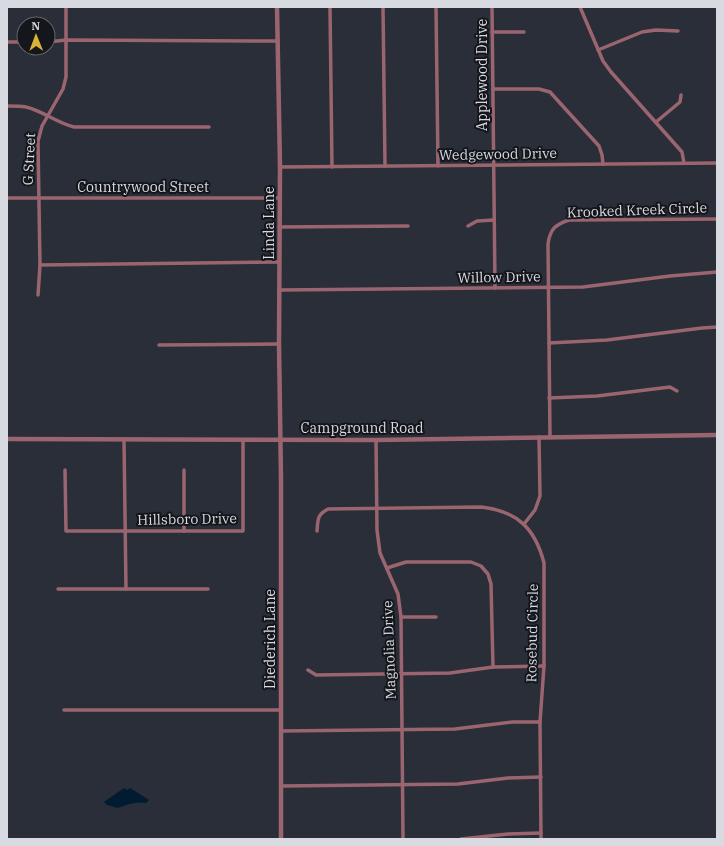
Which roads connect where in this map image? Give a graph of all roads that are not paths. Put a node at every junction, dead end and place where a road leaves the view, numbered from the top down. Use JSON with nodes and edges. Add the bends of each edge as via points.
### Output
{"nodes":[{"id":1,"x":66,"y":7,"type":"edge"},
{"id":2,"x":277,"y":7,"type":"edge"},
{"id":3,"x":330,"y":7,"type":"edge"},
{"id":4,"x":383,"y":7,"type":"edge"},
{"id":5,"x":436,"y":7,"type":"edge"},
{"id":6,"x":492,"y":7,"type":"edge"},
{"id":7,"x":580,"y":7,"type":"edge"},
{"id":8,"x":678,"y":31,"type":"dead end"},
{"id":9,"x":492,"y":32,"type":"junction"},
{"id":10,"x":524,"y":32,"type":"dead end"},
{"id":11,"x":66,"y":40,"type":"junction"},
{"id":12,"x":56,"y":41,"type":"edge"},
{"id":13,"x":278,"y":41,"type":"junction"},
{"id":14,"x":598,"y":50,"type":"junction"},
{"id":15,"x":493,"y":89,"type":"junction"},
{"id":16,"x":681,"y":95,"type":"dead end"},
{"id":17,"x":7,"y":106,"type":"edge"},
{"id":18,"x":48,"y":116,"type":"junction"},
{"id":19,"x":656,"y":122,"type":"junction"},
{"id":20,"x":209,"y":128,"type":"dead end"},
{"id":21,"x":684,"y":163,"type":"junction"},
{"id":22,"x":717,"y":163,"type":"edge"},
{"id":23,"x":603,"y":164,"type":"junction"},
{"id":24,"x":493,"y":165,"type":"junction"},
{"id":25,"x":332,"y":166,"type":"junction"},
{"id":26,"x":385,"y":166,"type":"junction"},
{"id":27,"x":438,"y":166,"type":"junction"},
{"id":28,"x":280,"y":167,"type":"junction"},
{"id":29,"x":7,"y":198,"type":"edge"},
{"id":30,"x":38,"y":198,"type":"junction"},
{"id":31,"x":279,"y":198,"type":"junction"},
{"id":32,"x":717,"y":219,"type":"edge"},
{"id":33,"x":494,"y":220,"type":"junction"},
{"id":34,"x":408,"y":226,"type":"dead end"},
{"id":35,"x":468,"y":226,"type":"dead end"},
{"id":36,"x":279,"y":227,"type":"junction"},
{"id":37,"x":279,"y":262,"type":"junction"},
{"id":38,"x":40,"y":265,"type":"junction"},
{"id":39,"x":717,"y":272,"type":"edge"},
{"id":40,"x":549,"y":287,"type":"junction"},
{"id":41,"x":495,"y":288,"type":"junction"},
{"id":42,"x":280,"y":290,"type":"junction"},
{"id":43,"x":38,"y":295,"type":"dead end"},
{"id":44,"x":717,"y":327,"type":"edge"},
{"id":45,"x":549,"y":343,"type":"junction"},
{"id":46,"x":279,"y":344,"type":"junction"},
{"id":47,"x":159,"y":345,"type":"dead end"},
{"id":48,"x":677,"y":391,"type":"dead end"},
{"id":49,"x":549,"y":398,"type":"junction"},
{"id":50,"x":717,"y":435,"type":"edge"},
{"id":51,"x":539,"y":437,"type":"junction"},
{"id":52,"x":550,"y":437,"type":"junction"},
{"id":53,"x":7,"y":439,"type":"edge"},
{"id":54,"x":124,"y":440,"type":"junction"},
{"id":55,"x":243,"y":440,"type":"junction"},
{"id":56,"x":280,"y":440,"type":"junction"},
{"id":57,"x":376,"y":440,"type":"junction"},
{"id":58,"x":65,"y":470,"type":"dead end"},
{"id":59,"x":184,"y":470,"type":"dead end"},
{"id":60,"x":377,"y":509,"type":"junction"},
{"id":61,"x":524,"y":524,"type":"junction"},
{"id":62,"x":125,"y":531,"type":"junction"},
{"id":63,"x":184,"y":531,"type":"junction"},
{"id":64,"x":317,"y":531,"type":"dead end"},
{"id":65,"x":387,"y":568,"type":"junction"},
{"id":66,"x":58,"y":589,"type":"dead end"},
{"id":67,"x":126,"y":589,"type":"junction"},
{"id":68,"x":208,"y":589,"type":"dead end"},
{"id":69,"x":401,"y":617,"type":"junction"},
{"id":70,"x":436,"y":617,"type":"dead end"},
{"id":71,"x":544,"y":666,"type":"junction"},
{"id":72,"x":493,"y":667,"type":"junction"},
{"id":73,"x":308,"y":670,"type":"dead end"},
{"id":74,"x":402,"y":674,"type":"junction"},
{"id":75,"x":64,"y":710,"type":"dead end"},
{"id":76,"x":281,"y":710,"type":"junction"},
{"id":77,"x":540,"y":722,"type":"junction"},
{"id":78,"x":402,"y":730,"type":"junction"},
{"id":79,"x":281,"y":731,"type":"junction"},
{"id":80,"x":541,"y":778,"type":"junction"},
{"id":81,"x":282,"y":786,"type":"junction"},
{"id":82,"x":402,"y":786,"type":"junction"},
{"id":83,"x":541,"y":833,"type":"junction"},
{"id":84,"x":281,"y":839,"type":"edge"},
{"id":85,"x":403,"y":839,"type":"edge"},
{"id":86,"x":461,"y":839,"type":"edge"},
{"id":87,"x":542,"y":839,"type":"edge"}],
"edges":[{"from":1,"to":11,"type":"street","name":"G Street"},
{"from":2,"to":13,"type":"street","name":"Linda Lane"},
{"from":3,"to":25,"type":"street"},
{"from":4,"to":26,"type":"street"},
{"from":5,"to":27,"type":"street"},
{"from":6,"to":9,"type":"street","name":"Applewood Drive"},
{"from":7,"to":14,"type":"street"},
{"from":8,"to":14,"type":"street","via":[[642,32]]},
{"from":9,"to":10,"type":"street"},
{"from":9,"to":15,"type":"street","name":"Applewood Drive"},
{"from":11,"to":12,"type":"street"},
{"from":11,"to":13,"type":"street"},
{"from":11,"to":18,"type":"street","name":"G Street","via":[[66,77]]},
{"from":13,"to":28,"type":"street","name":"Linda Lane"},
{"from":14,"to":19,"type":"street","via":[[611,72]]},
{"from":15,"to":23,"type":"street","via":[[539,89],[550,92],[598,146]]},
{"from":15,"to":24,"type":"street","name":"Applewood Drive"},
{"from":16,"to":19,"type":"street","via":[[680,102]]},
{"from":17,"to":18,"type":"street","via":[[26,107]]},
{"from":18,"to":20,"type":"street","via":[[66,125],[84,128]]},
{"from":18,"to":30,"type":"street","name":"G Street","via":[[38,141]]},
{"from":19,"to":21,"type":"street","via":[[682,152]]},
{"from":21,"to":22,"type":"street","name":"Wedgewood Drive"},
{"from":21,"to":23,"type":"street","name":"Wedgewood Drive"},
{"from":23,"to":24,"type":"street","name":"Wedgewood Drive"},
{"from":24,"to":27,"type":"street","name":"Wedgewood Drive"},
{"from":24,"to":33,"type":"street","name":"Applewood Drive"},
{"from":25,"to":26,"type":"street","name":"Wedgewood Drive"},
{"from":25,"to":28,"type":"street","name":"Wedgewood Drive"},
{"from":26,"to":27,"type":"street","name":"Wedgewood Drive"},
{"from":28,"to":31,"type":"street","name":"Linda Lane"},
{"from":29,"to":30,"type":"street","name":"Countrywood Street"},
{"from":30,"to":31,"type":"street","name":"Countrywood Street"},
{"from":30,"to":38,"type":"street","name":"G Street"},
{"from":31,"to":36,"type":"street","name":"Linda Lane"},
{"from":32,"to":40,"type":"street","name":"Krooked Kreek Circle","via":[[566,221],[556,225],[550,232],[548,244]]},
{"from":33,"to":35,"type":"street","via":[[477,221]]},
{"from":33,"to":41,"type":"street","name":"Applewood Drive"},
{"from":34,"to":36,"type":"street"},
{"from":36,"to":37,"type":"street","name":"Linda Lane"},
{"from":37,"to":38,"type":"street"},
{"from":37,"to":42,"type":"street","name":"Linda Lane"},
{"from":38,"to":43,"type":"street","name":"G Street"},
{"from":39,"to":40,"type":"street","name":"Willow Drive","via":[[600,285]]},
{"from":40,"to":41,"type":"street","name":"Willow Drive"},
{"from":40,"to":45,"type":"street","name":"Krooked Kreek Circle"},
{"from":41,"to":42,"type":"street","name":"Willow Drive"},
{"from":42,"to":46,"type":"street","name":"Linda Lane"},
{"from":44,"to":45,"type":"street","via":[[607,340]]},
{"from":45,"to":49,"type":"street","name":"Krooked Kreek Circle"},
{"from":46,"to":47,"type":"street"},
{"from":46,"to":56,"type":"street","name":"Linda Lane"},
{"from":48,"to":49,"type":"street","via":[[670,388]]},
{"from":49,"to":52,"type":"street","name":"Krooked Kreek Circle"},
{"from":50,"to":52,"type":"street","name":"Campground Road"},
{"from":51,"to":52,"type":"street","name":"Campground Road"},
{"from":51,"to":57,"type":"street","name":"Campground Road"},
{"from":51,"to":61,"type":"street","via":[[540,496],[535,510]]},
{"from":53,"to":54,"type":"street","name":"Campground Road"},
{"from":54,"to":55,"type":"street","name":"Campground Road"},
{"from":54,"to":62,"type":"street"},
{"from":55,"to":56,"type":"street","name":"Campground Road"},
{"from":55,"to":63,"type":"street","name":"Hillsboro Drive","via":[[243,531]]},
{"from":56,"to":57,"type":"street","name":"Campground Road"},
{"from":56,"to":76,"type":"street","name":"Diederich Lane"},
{"from":57,"to":60,"type":"street","name":"Magnolia Drive"},
{"from":58,"to":62,"type":"street","name":"Hillsboro Drive","via":[[66,531]]},
{"from":59,"to":63,"type":"street"},
{"from":60,"to":61,"type":"street","via":[[481,507],[503,511]]},
{"from":60,"to":64,"type":"street","via":[[328,509],[321,512]]},
{"from":60,"to":65,"type":"street","name":"Magnolia Drive","via":[[378,542]]},
{"from":61,"to":71,"type":"street","name":"Rosebud Circle","via":[[534,537],[544,563]]},
{"from":62,"to":63,"type":"street","name":"Hillsboro Drive"},
{"from":62,"to":67,"type":"street"},
{"from":65,"to":69,"type":"street","name":"Magnolia Drive","via":[[398,594]]},
{"from":65,"to":72,"type":"street","via":[[406,562],[438,561],[471,562],[481,566],[488,574],[491,584]]},
{"from":66,"to":67,"type":"street"},
{"from":67,"to":68,"type":"street"},
{"from":69,"to":70,"type":"street"},
{"from":69,"to":74,"type":"street","name":"Magnolia Drive"},
{"from":71,"to":72,"type":"street"},
{"from":71,"to":77,"type":"street","name":"Rosebud Circle"},
{"from":72,"to":74,"type":"street","via":[[450,674]]},
{"from":73,"to":74,"type":"street","via":[[316,675]]},
{"from":74,"to":78,"type":"street","name":"Magnolia Drive"},
{"from":75,"to":76,"type":"street"},
{"from":76,"to":79,"type":"street","name":"Diederich Lane"},
{"from":77,"to":78,"type":"street","via":[[513,722],[455,729]]},
{"from":77,"to":80,"type":"street","name":"Rosebud Circle"},
{"from":78,"to":79,"type":"street"},
{"from":78,"to":82,"type":"street","name":"Magnolia Drive"},
{"from":79,"to":81,"type":"street","name":"Diederich Lane"},
{"from":80,"to":82,"type":"street"},
{"from":80,"to":83,"type":"street","name":"Rosebud Circle"},
{"from":81,"to":82,"type":"street"},
{"from":81,"to":84,"type":"street","name":"Diederich Lane"},
{"from":82,"to":85,"type":"street","name":"Magnolia Drive"},
{"from":83,"to":86,"type":"street"},
{"from":83,"to":87,"type":"street","name":"Rosebud Circle"}]}
